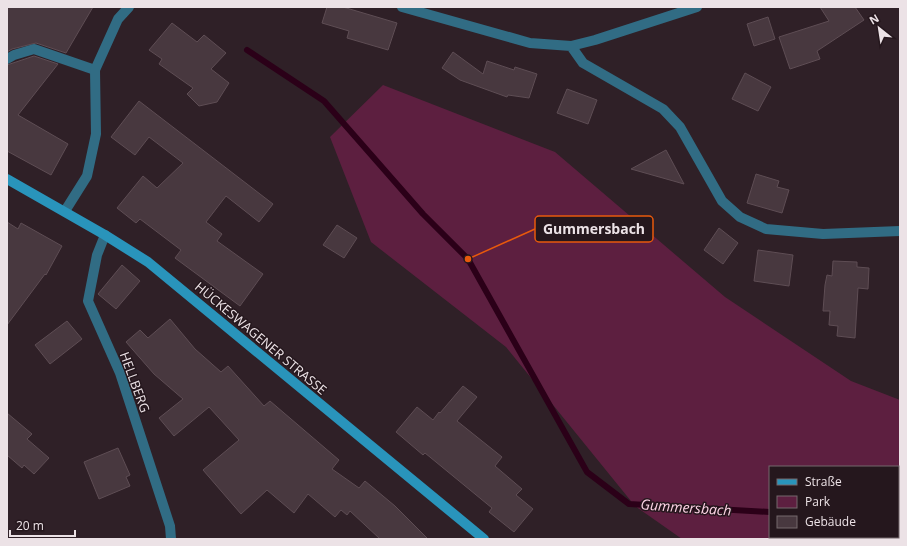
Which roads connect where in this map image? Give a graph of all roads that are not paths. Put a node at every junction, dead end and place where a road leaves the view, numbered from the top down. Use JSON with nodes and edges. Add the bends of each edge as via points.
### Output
{"nodes":[{"id":1,"x":129,"y":7,"type":"edge"},
{"id":2,"x":402,"y":7,"type":"edge"},
{"id":3,"x":692,"y":8,"type":"edge"},
{"id":4,"x":571,"y":46,"type":"junction"},
{"id":5,"x":7,"y":59,"type":"edge"},
{"id":6,"x":95,"y":70,"type":"junction"},
{"id":7,"x":7,"y":179,"type":"edge"},
{"id":8,"x":65,"y":211,"type":"junction"},
{"id":9,"x":900,"y":230,"type":"edge"},
{"id":10,"x":105,"y":234,"type":"junction"},
{"id":11,"x":171,"y":539,"type":"edge"},
{"id":12,"x":484,"y":539,"type":"edge"}],
"edges":[{"from":1,"to":6,"type":"street","via":[[118,19]]},
{"from":2,"to":4,"type":"street","via":[[530,42]]},
{"from":3,"to":4,"type":"street"},
{"from":4,"to":9,"type":"street","via":[[583,63],[663,109],[680,127],[722,201],[740,217],[766,229],[823,234]]},
{"from":5,"to":6,"type":"street","via":[[34,49]]},
{"from":6,"to":8,"type":"street","via":[[96,134],[92,155],[87,176]]},
{"from":7,"to":8,"type":"street","name":"HÜCKESWAGENER STRASSE"},
{"from":8,"to":10,"type":"street","name":"HÜCKESWAGENER STRASSE"},
{"from":10,"to":11,"type":"street","name":"HELLBERG","via":[[97,255],[88,301],[120,373],[170,526]]},
{"from":10,"to":12,"type":"street","name":"HÜCKESWAGENER STRASSE","via":[[148,262]]}]}
